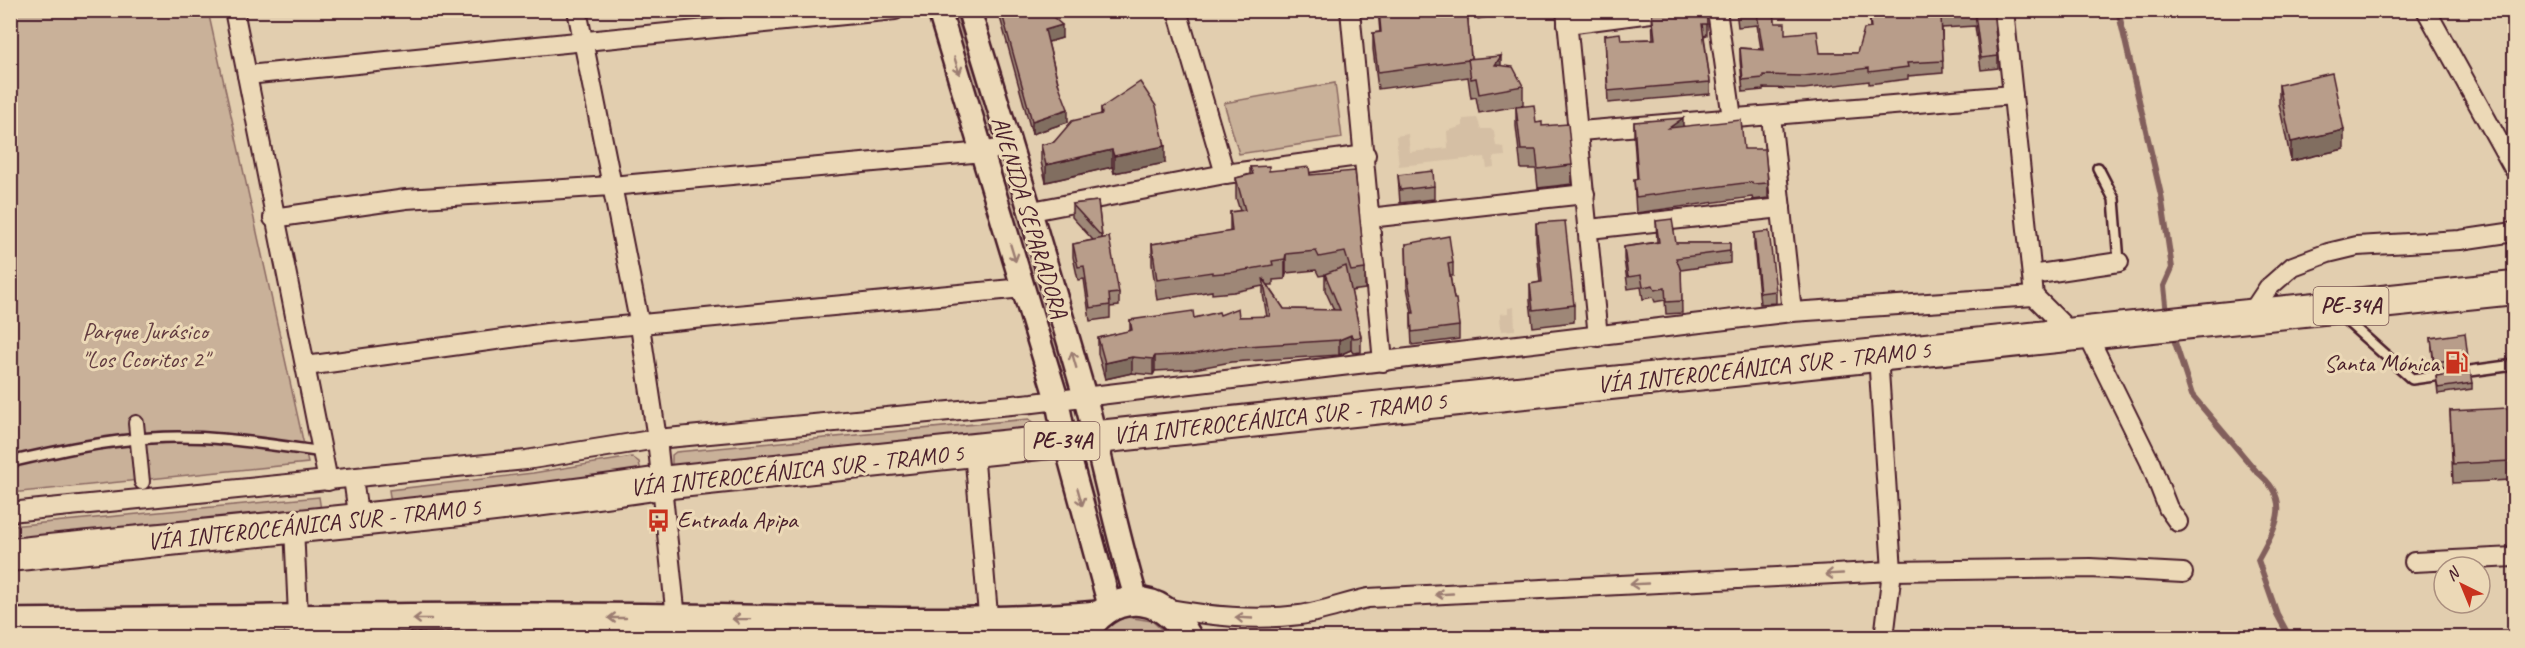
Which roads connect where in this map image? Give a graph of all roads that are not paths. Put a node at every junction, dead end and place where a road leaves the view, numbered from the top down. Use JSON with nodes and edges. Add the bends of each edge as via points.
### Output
{"nodes":[{"id":1,"x":234,"y":10,"type":"edge"},
{"id":2,"x":577,"y":10,"type":"edge"},
{"id":3,"x":895,"y":10,"type":"edge"},
{"id":4,"x":939,"y":10,"type":"edge"},
{"id":5,"x":969,"y":10,"type":"edge"},
{"id":6,"x":1177,"y":10,"type":"edge"},
{"id":7,"x":1350,"y":10,"type":"edge"},
{"id":8,"x":1674,"y":10,"type":"edge"},
{"id":9,"x":1717,"y":10,"type":"edge"},
{"id":10,"x":2004,"y":10,"type":"edge"},
{"id":11,"x":2426,"y":10,"type":"edge"},
{"id":12,"x":1567,"y":17,"type":"edge"},
{"id":13,"x":584,"y":42,"type":"junction"},
{"id":14,"x":247,"y":75,"type":"junction"},
{"id":15,"x":2013,"y":95,"type":"junction"},
{"id":16,"x":1771,"y":116,"type":"junction"},
{"id":17,"x":1732,"y":118,"type":"junction"},
{"id":18,"x":1580,"y":131,"type":"junction"},
{"id":19,"x":1011,"y":146,"type":"junction"},
{"id":20,"x":983,"y":152,"type":"junction"},
{"id":21,"x":1366,"y":155,"type":"junction"},
{"id":22,"x":2098,"y":168,"type":"dead end"},
{"id":23,"x":2514,"y":169,"type":"edge"},
{"id":24,"x":1225,"y":174,"type":"junction"},
{"id":25,"x":611,"y":186,"type":"junction"},
{"id":26,"x":1584,"y":194,"type":"junction"},
{"id":27,"x":1781,"y":208,"type":"junction"},
{"id":28,"x":1032,"y":211,"type":"junction"},
{"id":29,"x":273,"y":218,"type":"junction"},
{"id":30,"x":1369,"y":218,"type":"junction"},
{"id":31,"x":1589,"y":229,"type":"junction"},
{"id":32,"x":2514,"y":232,"type":"edge"},
{"id":33,"x":2120,"y":262,"type":"joint"},
{"id":34,"x":2032,"y":275,"type":"junction"},
{"id":35,"x":1023,"y":288,"type":"junction"},
{"id":36,"x":2514,"y":288,"type":"edge"},
{"id":37,"x":2034,"y":296,"type":"junction"},
{"id":38,"x":2332,"y":308,"type":"junction"},
{"id":39,"x":1792,"y":312,"type":"junction"},
{"id":40,"x":2250,"y":315,"type":"junction"},
{"id":41,"x":640,"y":326,"type":"junction"},
{"id":42,"x":2092,"y":333,"type":"junction"},
{"id":43,"x":1598,"y":337,"type":"junction"},
{"id":44,"x":1878,"y":355,"type":"junction"},
{"id":45,"x":1383,"y":362,"type":"junction"},
{"id":46,"x":2514,"y":365,"type":"edge"},
{"id":47,"x":306,"y":366,"type":"junction"},
{"id":48,"x":1084,"y":396,"type":"junction"},
{"id":49,"x":1057,"y":400,"type":"junction"},
{"id":50,"x":136,"y":423,"type":"dead end"},
{"id":51,"x":138,"y":439,"type":"junction"},
{"id":52,"x":657,"y":439,"type":"junction"},
{"id":53,"x":1079,"y":439,"type":"junction"},
{"id":54,"x":974,"y":451,"type":"junction"},
{"id":55,"x":322,"y":452,"type":"junction"},
{"id":56,"x":10,"y":462,"type":"edge"},
{"id":57,"x":353,"y":478,"type":"junction"},
{"id":58,"x":328,"y":481,"type":"junction"},
{"id":59,"x":142,"y":482,"type":"dead end"},
{"id":60,"x":661,"y":483,"type":"junction"},
{"id":61,"x":10,"y":512,"type":"edge"},
{"id":62,"x":359,"y":521,"type":"junction"},
{"id":63,"x":2178,"y":522,"type":"dead end"},
{"id":64,"x":294,"y":527,"type":"junction"},
{"id":65,"x":10,"y":555,"type":"edge"},
{"id":66,"x":2514,"y":557,"type":"edge"},
{"id":67,"x":2414,"y":562,"type":"dead end"},
{"id":68,"x":1892,"y":571,"type":"junction"},
{"id":69,"x":2184,"y":573,"type":"dead end"},
{"id":70,"x":1150,"y":604,"type":"junction"},
{"id":71,"x":1104,"y":611,"type":"junction"},
{"id":72,"x":676,"y":618,"type":"junction"},
{"id":73,"x":10,"y":623,"type":"edge"},
{"id":74,"x":299,"y":629,"type":"edge"},
{"id":75,"x":989,"y":629,"type":"edge"},
{"id":76,"x":1082,"y":638,"type":"edge"},
{"id":77,"x":1188,"y":638,"type":"edge"},
{"id":78,"x":1884,"y":638,"type":"edge"}],
"edges":[{"from":1,"to":14,"type":"street"},
{"from":2,"to":13,"type":"street"},
{"from":3,"to":13,"type":"street"},
{"from":4,"to":20,"type":"street","name":"AVENIDA SEPARADORA","one_way":true},
{"from":5,"to":19,"type":"street","name":"AVENIDA SEPARADORA"},
{"from":6,"to":24,"type":"street"},
{"from":7,"to":21,"type":"street"},
{"from":8,"to":12,"type":"street"},
{"from":9,"to":17,"type":"street"},
{"from":10,"to":15,"type":"street"},
{"from":11,"to":23,"type":"street"},
{"from":12,"to":18,"type":"street"},
{"from":13,"to":14,"type":"street"},
{"from":13,"to":25,"type":"street"},
{"from":14,"to":29,"type":"street"},
{"from":15,"to":16,"type":"street"},
{"from":15,"to":34,"type":"street"},
{"from":16,"to":17,"type":"street"},
{"from":16,"to":27,"type":"street"},
{"from":17,"to":18,"type":"street"},
{"from":18,"to":26,"type":"street"},
{"from":19,"to":20,"type":"street"},
{"from":19,"to":28,"type":"street","name":"AVENIDA SEPARADORA"},
{"from":20,"to":25,"type":"street"},
{"from":20,"to":35,"type":"street","name":"AVENIDA SEPARADORA","one_way":true},
{"from":21,"to":24,"type":"street"},
{"from":21,"to":30,"type":"street"},
{"from":22,"to":33,"type":"lane","via":[[2114,198]]},
{"from":24,"to":28,"type":"street"},
{"from":25,"to":29,"type":"street","via":[[406,199]]},
{"from":25,"to":41,"type":"street"},
{"from":26,"to":30,"type":"street"},
{"from":26,"to":31,"type":"street"},
{"from":27,"to":31,"type":"street"},
{"from":27,"to":39,"type":"street"},
{"from":48,"to":28,"type":"street","name":"AVENIDA SEPARADORA","one_way":true},
{"from":29,"to":47,"type":"street"},
{"from":30,"to":45,"type":"street"},
{"from":31,"to":43,"type":"street"},
{"from":32,"to":40,"type":"street","via":[[2460,240],[2357,246],[2328,253],[2292,266],[2268,288]]},
{"from":33,"to":34,"type":"street"},
{"from":34,"to":37,"type":"street"},
{"from":35,"to":41,"type":"street"},
{"from":35,"to":49,"type":"street","name":"AVENIDA SEPARADORA"},
{"from":36,"to":38,"type":"highway","name":"VÍA INTEROCEÁNICA SUR - TRAMO 5","number":"PE-34A"},
{"from":37,"to":39,"type":"street"},
{"from":37,"to":42,"type":"street"},
{"from":38,"to":40,"type":"highway","name":"VÍA INTEROCEÁNICA SUR - TRAMO 5","number":"PE-34A"},
{"from":38,"to":46,"type":"lane","via":[[2412,379]]},
{"from":39,"to":43,"type":"street"},
{"from":40,"to":42,"type":"highway","name":"VÍA INTEROCEÁNICA SUR - TRAMO 5","number":"PE-34A"},
{"from":41,"to":47,"type":"street","via":[[547,333]]},
{"from":41,"to":52,"type":"street"},
{"from":42,"to":44,"type":"highway","name":"VÍA INTEROCEÁNICA SUR - TRAMO 5","number":"PE-34A"},
{"from":42,"to":63,"type":"street"},
{"from":43,"to":45,"type":"street"},
{"from":44,"to":53,"type":"highway","name":"VÍA INTEROCEÁNICA SUR - TRAMO 5","number":"PE-34A"},
{"from":44,"to":68,"type":"street"},
{"from":45,"to":48,"type":"street"},
{"from":47,"to":55,"type":"street"},
{"from":48,"to":49,"type":"street"},
{"from":48,"to":53,"type":"street","name":"AVENIDA SEPARADORA"},
{"from":49,"to":52,"type":"street"},
{"from":49,"to":53,"type":"street","name":"AVENIDA SEPARADORA"},
{"from":50,"to":51,"type":"street"},
{"from":51,"to":55,"type":"lane","via":[[231,440]]},
{"from":51,"to":56,"type":"lane"},
{"from":51,"to":59,"type":"street"},
{"from":52,"to":57,"type":"street","via":[[526,460]]},
{"from":52,"to":60,"type":"street"},
{"from":53,"to":54,"type":"highway","name":"VÍA INTEROCEÁNICA SUR - TRAMO 5","number":"PE-34A"},
{"from":53,"to":70,"type":"street"},
{"from":53,"to":71,"type":"street","one_way":true},
{"from":54,"to":60,"type":"highway","name":"VÍA INTEROCEÁNICA SUR - TRAMO 5","number":"PE-34A"},
{"from":54,"to":75,"type":"street"},
{"from":55,"to":58,"type":"street"},
{"from":57,"to":58,"type":"street"},
{"from":57,"to":62,"type":"street"},
{"from":58,"to":61,"type":"street"},
{"from":60,"to":62,"type":"highway","name":"VÍA INTEROCEÁNICA SUR - TRAMO 5","number":"PE-34A"},
{"from":60,"to":72,"type":"street"},
{"from":62,"to":64,"type":"highway","name":"VÍA INTEROCEÁNICA SUR - TRAMO 5","number":"PE-34A"},
{"from":64,"to":65,"type":"highway","name":"VÍA INTEROCEÁNICA SUR - TRAMO 5","number":"PE-34A"},
{"from":64,"to":74,"type":"street"},
{"from":66,"to":67,"type":"street"},
{"from":68,"to":69,"type":"street","via":[[2090,568]]},
{"from":68,"to":70,"type":"street","one_way":true,"via":[[1368,598],[1302,615],[1262,619]]},
{"from":68,"to":78,"type":"street"},
{"from":70,"to":71,"type":"main road"},
{"from":70,"to":77,"type":"main road","via":[[1173,616]]},
{"from":71,"to":75,"type":"main road"},
{"from":71,"to":76,"type":"main road"},
{"from":72,"to":74,"type":"main road","one_way":true},
{"from":75,"to":72,"type":"main road","one_way":true,"via":[[918,623]]},
{"from":73,"to":74,"type":"main road"}]}
